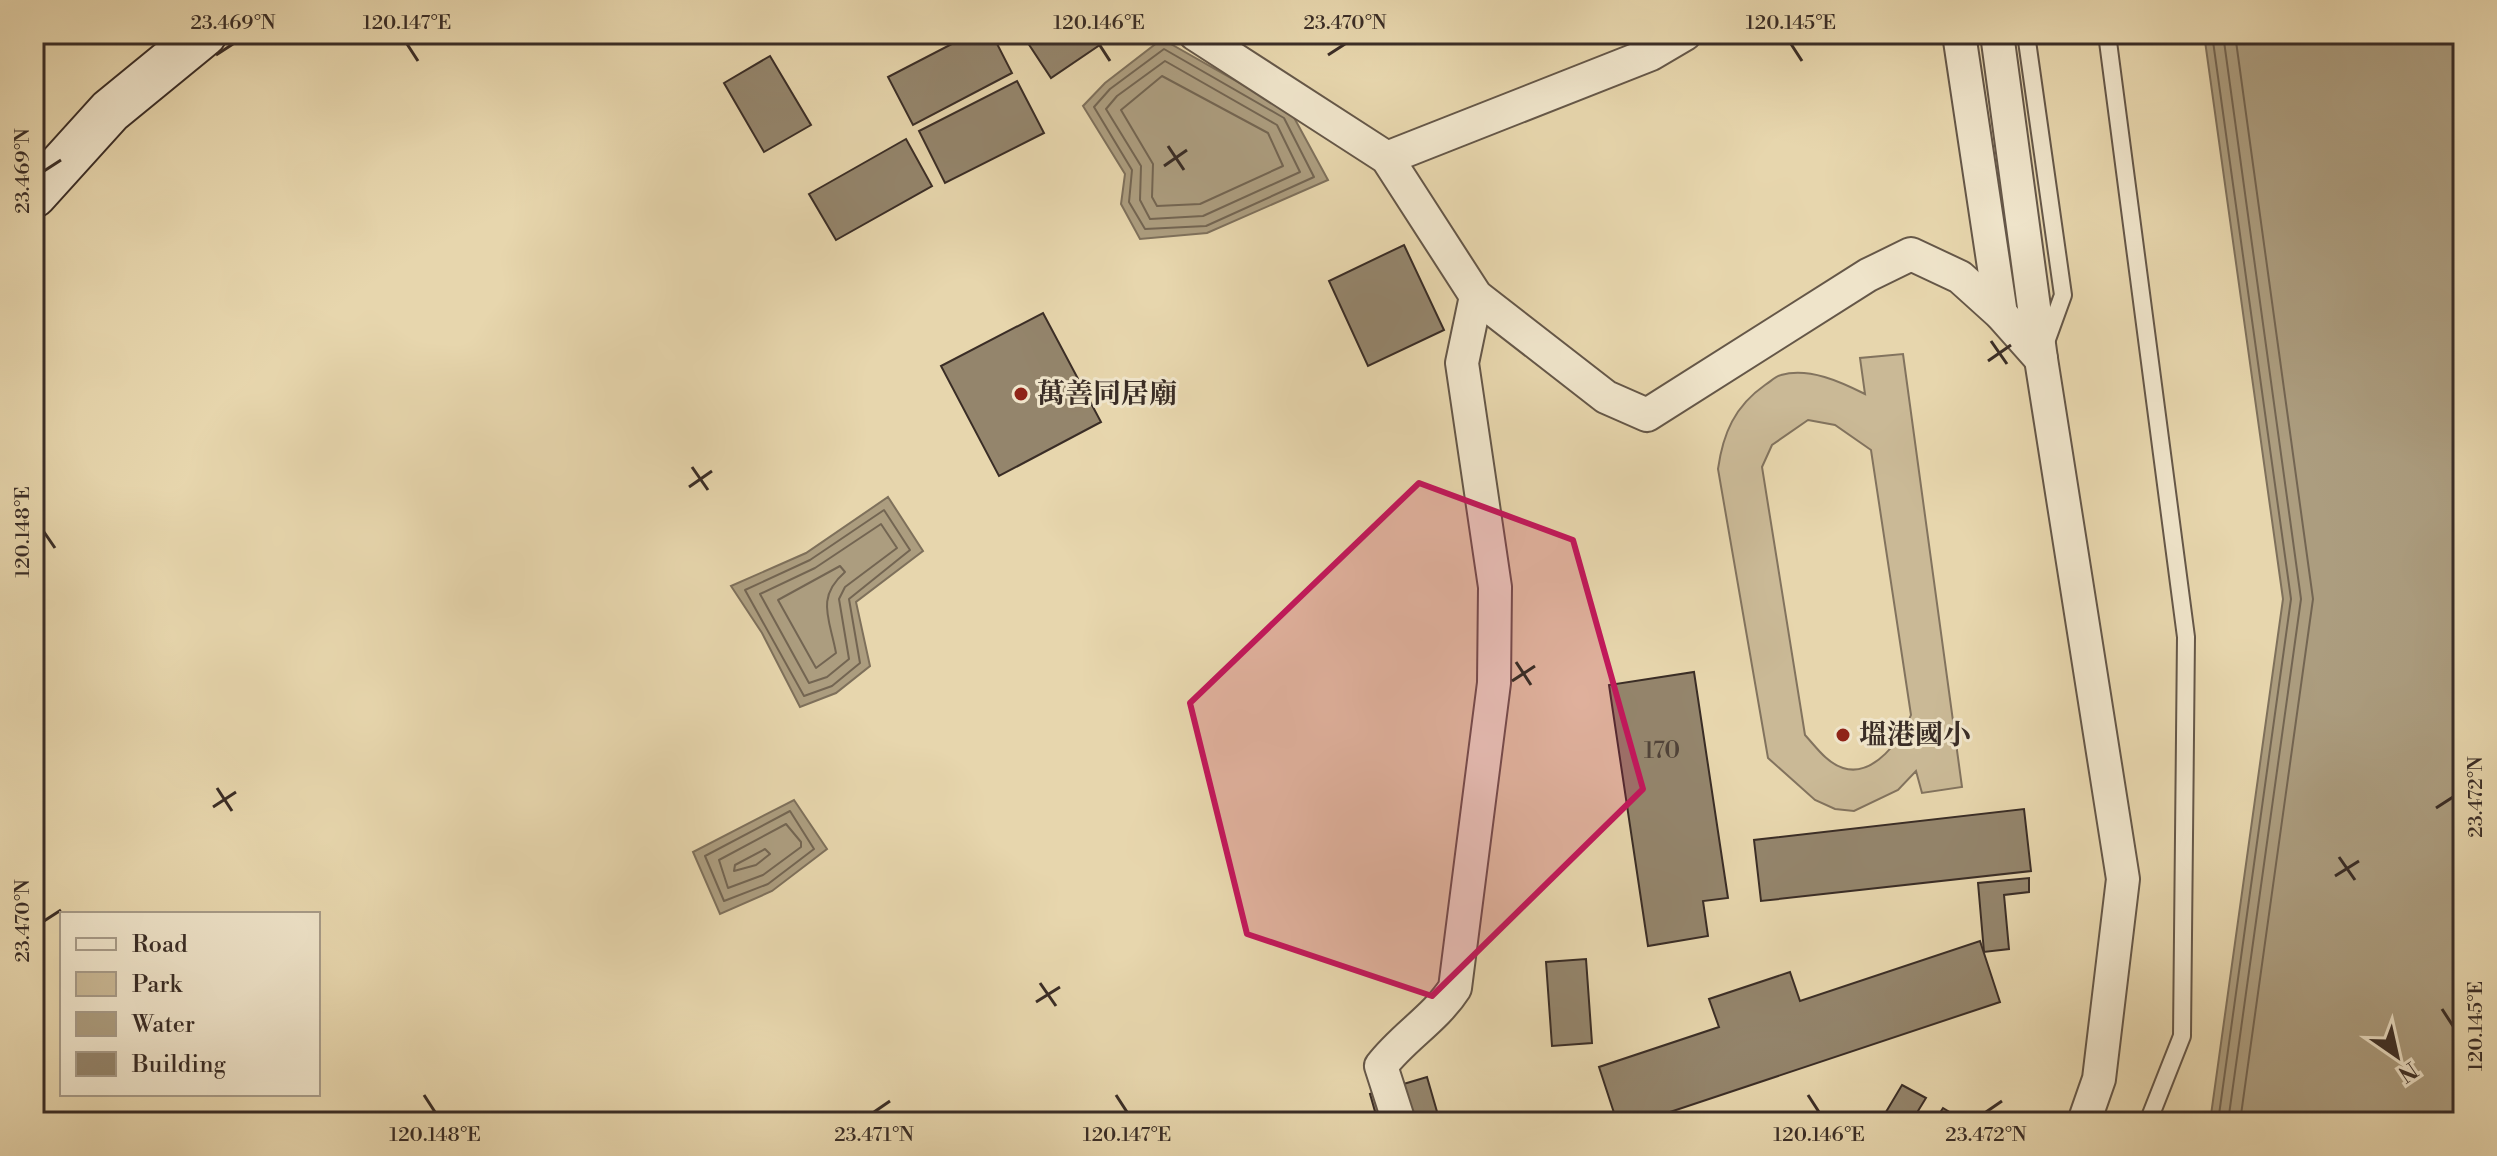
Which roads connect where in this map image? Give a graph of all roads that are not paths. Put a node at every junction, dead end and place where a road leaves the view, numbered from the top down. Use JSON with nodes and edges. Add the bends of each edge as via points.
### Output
{"nodes":[{"id":1,"x":204,"y":34,"type":"edge"},
{"id":2,"x":1195,"y":34,"type":"edge"},
{"id":3,"x":1685,"y":34,"type":"edge"},
{"id":4,"x":1959,"y":34,"type":"edge"},
{"id":5,"x":1997,"y":34,"type":"edge"},
{"id":6,"x":2026,"y":34,"type":"edge"},
{"id":7,"x":2107,"y":34,"type":"edge"},
{"id":8,"x":1387,"y":158,"type":"junction"},
{"id":9,"x":34,"y":195,"type":"edge"},
{"id":10,"x":1476,"y":296,"type":"junction"},
{"id":11,"x":2001,"y":314,"type":"junction"},
{"id":12,"x":2041,"y":359,"type":"junction"},
{"id":13,"x":1399,"y":1122,"type":"edge"},
{"id":14,"x":2084,"y":1122,"type":"edge"},
{"id":15,"x":2148,"y":1122,"type":"edge"}],
"edges":[{"from":1,"to":9,"type":"street","via":[[110,111]]},
{"from":2,"to":8,"type":"street"},
{"from":3,"to":8,"type":"street","via":[[1651,54]]},
{"from":4,"to":11,"type":"street"},
{"from":5,"to":12,"type":"street"},
{"from":6,"to":12,"type":"lane","via":[[2063,295]]},
{"from":7,"to":15,"type":"lane","via":[[2186,637],[2182,1036]]},
{"from":8,"to":10,"type":"street"},
{"from":10,"to":11,"type":"street","via":[[1606,397],[1647,415],[1868,275],[1911,254],[1960,277]]},
{"from":10,"to":13,"type":"street","via":[[1462,363],[1495,587],[1494,683],[1455,988],[1443,1007],[1398,1043],[1381,1066]]},
{"from":11,"to":12,"type":"street"},
{"from":12,"to":14,"type":"street","via":[[2123,879],[2099,1079]]}]}
